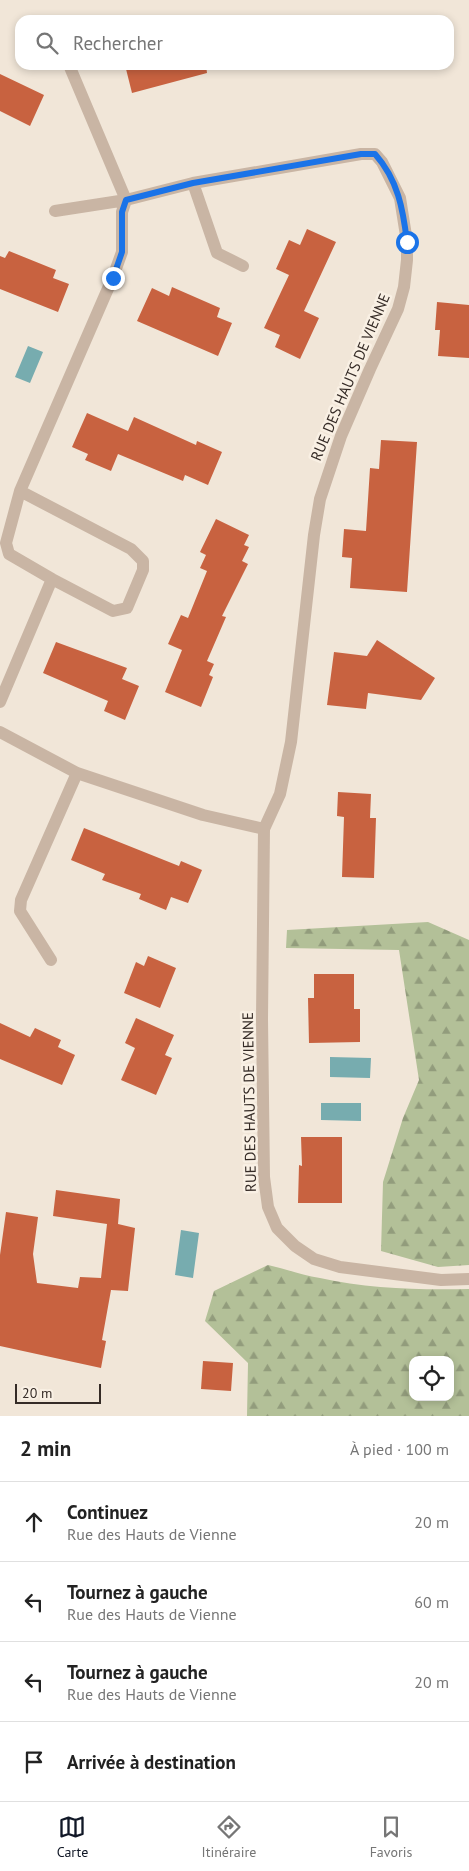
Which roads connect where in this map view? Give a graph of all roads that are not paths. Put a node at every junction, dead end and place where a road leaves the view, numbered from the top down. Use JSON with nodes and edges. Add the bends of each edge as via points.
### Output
{"nodes":[{"id":1,"x":71,"y":70,"type":"edge"},
{"id":2,"x":193,"y":183,"type":"junction"},
{"id":3,"x":126,"y":200,"type":"junction"},
{"id":4,"x":55,"y":211,"type":"dead end"},
{"id":5,"x":243,"y":266,"type":"dead end"},
{"id":6,"x":20,"y":491,"type":"junction"},
{"id":7,"x":52,"y":579,"type":"junction"},
{"id":8,"x":0,"y":702,"type":"edge"},
{"id":9,"x":0,"y":732,"type":"edge"},
{"id":10,"x":76,"y":773,"type":"junction"},
{"id":11,"x":264,"y":829,"type":"junction"},
{"id":12,"x":51,"y":960,"type":"dead end"},
{"id":13,"x":469,"y":1279,"type":"edge"}],
"edges":[{"from":1,"to":3,"type":"street"},
{"from":2,"to":3,"type":"street","name":"RUE DES HAUTS DE VIENNE"},
{"from":2,"to":5,"type":"street","via":[[217,253]]},
{"from":2,"to":11,"type":"street","name":"RUE DES HAUTS DE VIENNE","via":[[375,154],[400,198],[407,242],[404,287],[398,309],[341,436],[320,499],[312,544],[291,742],[280,794]]},
{"from":3,"to":4,"type":"street","name":"RUE DES HAUTS DE VIENNE"},
{"from":3,"to":6,"type":"street","via":[[122,212],[122,252],[113,278]]},
{"from":6,"to":7,"type":"street","via":[[6,543],[9,554]]},
{"from":6,"to":7,"type":"street","via":[[131,549],[142,561],[143,570],[127,608],[114,611]]},
{"from":7,"to":8,"type":"street"},
{"from":9,"to":10,"type":"street"},
{"from":10,"to":11,"type":"street","via":[[203,816]]},
{"from":10,"to":12,"type":"street","via":[[21,900],[20,911]]},
{"from":11,"to":13,"type":"street","name":"RUE DES HAUTS DE VIENNE","via":[[264,1176],[268,1207],[277,1228],[314,1259],[340,1267],[441,1280]]}]}
